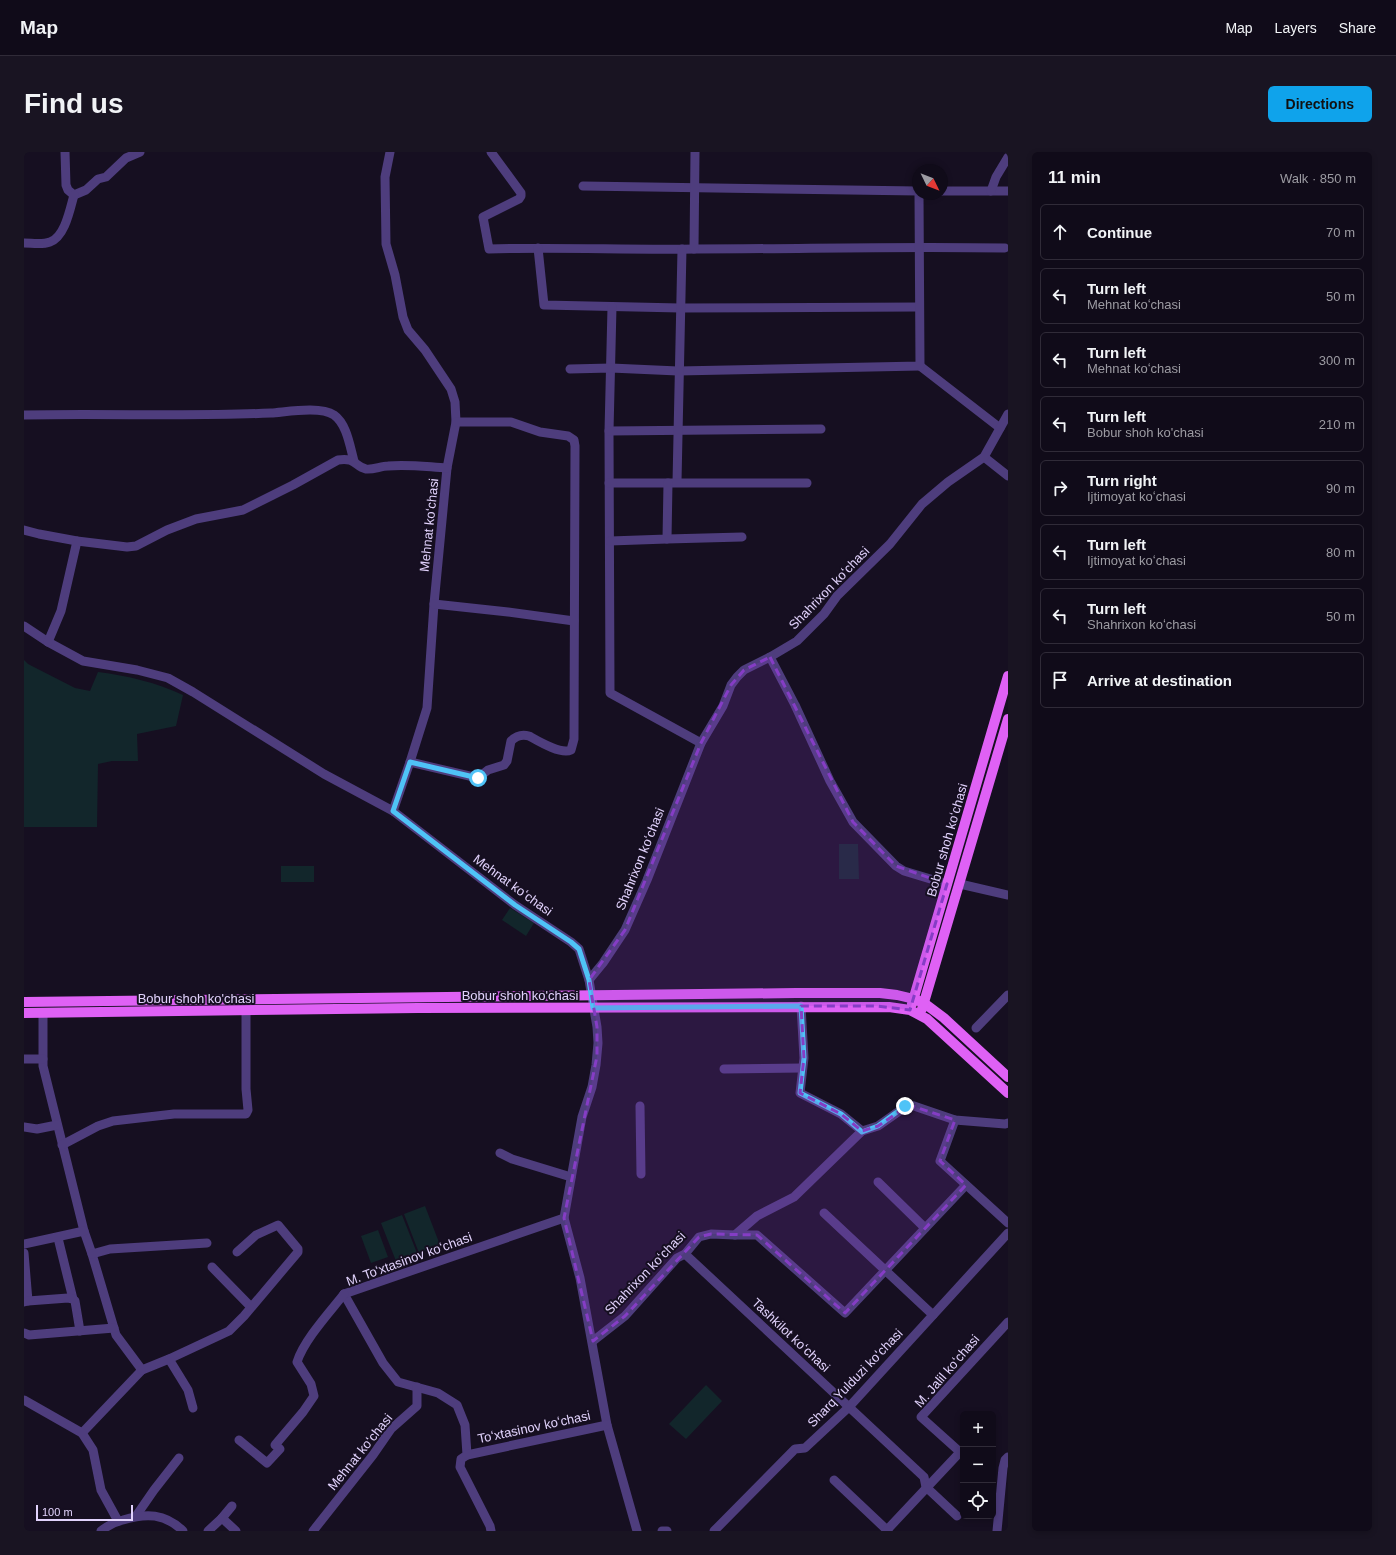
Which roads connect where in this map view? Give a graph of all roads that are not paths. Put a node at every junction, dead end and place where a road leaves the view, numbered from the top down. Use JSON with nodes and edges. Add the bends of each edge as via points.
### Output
{"nodes":[{"id":1,"x":66,"y":152,"type":"edge"},
{"id":2,"x":140,"y":152,"type":"edge"},
{"id":3,"x":390,"y":152,"type":"edge"},
{"id":4,"x":491,"y":152,"type":"edge"},
{"id":5,"x":695,"y":152,"type":"edge"},
{"id":6,"x":1008,"y":156,"type":"edge"},
{"id":7,"x":583,"y":186,"type":"dead end"},
{"id":8,"x":695,"y":187,"type":"junction"},
{"id":9,"x":948,"y":191,"type":"edge"},
{"id":10,"x":991,"y":191,"type":"junction"},
{"id":11,"x":1008,"y":191,"type":"edge"},
{"id":12,"x":912,"y":193,"type":"edge"},
{"id":13,"x":74,"y":195,"type":"junction"},
{"id":14,"x":918,"y":200,"type":"edge"},
{"id":15,"x":24,"y":243,"type":"edge"},
{"id":16,"x":918,"y":247,"type":"junction"},
{"id":17,"x":538,"y":248,"type":"junction"},
{"id":18,"x":1005,"y":248,"type":"dead end"},
{"id":19,"x":682,"y":249,"type":"junction"},
{"id":20,"x":694,"y":250,"type":"junction"},
{"id":21,"x":612,"y":307,"type":"junction"},
{"id":22,"x":919,"y":307,"type":"junction"},
{"id":23,"x":680,"y":308,"type":"junction"},
{"id":24,"x":920,"y":366,"type":"junction"},
{"id":25,"x":611,"y":368,"type":"junction"},
{"id":26,"x":570,"y":369,"type":"dead end"},
{"id":27,"x":678,"y":371,"type":"junction"},
{"id":28,"x":1008,"y":414,"type":"edge"},
{"id":29,"x":24,"y":415,"type":"edge"},
{"id":30,"x":456,"y":422,"type":"junction"},
{"id":31,"x":1000,"y":428,"type":"junction"},
{"id":32,"x":820,"y":429,"type":"dead end"},
{"id":33,"x":609,"y":431,"type":"junction"},
{"id":34,"x":677,"y":431,"type":"junction"},
{"id":35,"x":984,"y":457,"type":"junction"},
{"id":36,"x":354,"y":461,"type":"junction"},
{"id":37,"x":448,"y":468,"type":"junction"},
{"id":38,"x":1008,"y":476,"type":"edge"},
{"id":39,"x":609,"y":483,"type":"junction"},
{"id":40,"x":672,"y":483,"type":"junction"},
{"id":41,"x":807,"y":484,"type":"dead end"},
{"id":42,"x":24,"y":530,"type":"edge"},
{"id":43,"x":742,"y":537,"type":"dead end"},
{"id":44,"x":667,"y":539,"type":"junction"},
{"id":45,"x":77,"y":541,"type":"junction"},
{"id":46,"x":610,"y":541,"type":"junction"},
{"id":47,"x":434,"y":604,"type":"junction"},
{"id":48,"x":574,"y":622,"type":"junction"},
{"id":49,"x":24,"y":626,"type":"edge"},
{"id":50,"x":48,"y":642,"type":"junction"},
{"id":51,"x":770,"y":657,"type":"junction"},
{"id":52,"x":1008,"y":676,"type":"edge"},
{"id":53,"x":1008,"y":719,"type":"edge"},
{"id":54,"x":701,"y":742,"type":"junction"},
{"id":55,"x":410,"y":762,"type":"junction"},
{"id":56,"x":393,"y":811,"type":"junction"},
{"id":57,"x":947,"y":884,"type":"junction"},
{"id":58,"x":960,"y":884,"type":"junction"},
{"id":59,"x":1008,"y":895,"type":"edge"},
{"id":60,"x":920,"y":977,"type":"junction"},
{"id":61,"x":931,"y":979,"type":"junction"},
{"id":62,"x":589,"y":980,"type":"junction"},
{"id":63,"x":591,"y":996,"type":"junction"},
{"id":64,"x":1008,"y":996,"type":"edge"},
{"id":65,"x":914,"y":999,"type":"junction"},
{"id":66,"x":24,"y":1002,"type":"edge"},
{"id":67,"x":924,"y":1003,"type":"junction"},
{"id":68,"x":801,"y":1006,"type":"junction"},
{"id":69,"x":593,"y":1008,"type":"junction"},
{"id":70,"x":910,"y":1010,"type":"junction"},
{"id":71,"x":246,"y":1011,"type":"junction"},
{"id":72,"x":24,"y":1013,"type":"edge"},
{"id":73,"x":43,"y":1013,"type":"junction"},
{"id":74,"x":920,"y":1015,"type":"junction"},
{"id":75,"x":976,"y":1028,"type":"dead end"},
{"id":76,"x":24,"y":1059,"type":"edge"},
{"id":77,"x":43,"y":1059,"type":"junction"},
{"id":78,"x":802,"y":1068,"type":"junction"},
{"id":79,"x":724,"y":1069,"type":"dead end"},
{"id":80,"x":1008,"y":1077,"type":"edge"},
{"id":81,"x":1008,"y":1093,"type":"edge"},
{"id":82,"x":640,"y":1106,"type":"dead end"},
{"id":83,"x":954,"y":1120,"type":"junction"},
{"id":84,"x":1008,"y":1123,"type":"edge"},
{"id":85,"x":58,"y":1125,"type":"junction"},
{"id":86,"x":24,"y":1127,"type":"edge"},
{"id":87,"x":862,"y":1132,"type":"junction"},
{"id":88,"x":62,"y":1144,"type":"junction"},
{"id":89,"x":500,"y":1153,"type":"dead end"},
{"id":90,"x":641,"y":1174,"type":"dead end"},
{"id":91,"x":571,"y":1177,"type":"junction"},
{"id":92,"x":878,"y":1182,"type":"dead end"},
{"id":93,"x":966,"y":1185,"type":"junction"},
{"id":94,"x":824,"y":1213,"type":"dead end"},
{"id":95,"x":564,"y":1218,"type":"junction"},
{"id":96,"x":1008,"y":1223,"type":"edge"},
{"id":97,"x":925,"y":1228,"type":"junction"},
{"id":98,"x":84,"y":1232,"type":"junction"},
{"id":99,"x":1008,"y":1233,"type":"edge"},
{"id":100,"x":735,"y":1235,"type":"junction"},
{"id":101,"x":58,"y":1238,"type":"junction"},
{"id":102,"x":207,"y":1243,"type":"dead end"},
{"id":103,"x":24,"y":1244,"type":"edge"},
{"id":104,"x":237,"y":1252,"type":"dead end"},
{"id":105,"x":24,"y":1253,"type":"edge"},
{"id":106,"x":92,"y":1254,"type":"junction"},
{"id":107,"x":685,"y":1254,"type":"junction"},
{"id":108,"x":212,"y":1267,"type":"dead end"},
{"id":109,"x":885,"y":1270,"type":"junction"},
{"id":110,"x":344,"y":1294,"type":"junction"},
{"id":111,"x":73,"y":1299,"type":"junction"},
{"id":112,"x":26,"y":1302,"type":"edge"},
{"id":113,"x":251,"y":1307,"type":"junction"},
{"id":114,"x":933,"y":1315,"type":"junction"},
{"id":115,"x":1008,"y":1322,"type":"edge"},
{"id":116,"x":114,"y":1328,"type":"junction"},
{"id":117,"x":80,"y":1331,"type":"junction"},
{"id":118,"x":24,"y":1333,"type":"edge"},
{"id":119,"x":593,"y":1341,"type":"junction"},
{"id":120,"x":169,"y":1359,"type":"junction"},
{"id":121,"x":142,"y":1370,"type":"junction"},
{"id":122,"x":417,"y":1387,"type":"junction"},
{"id":123,"x":24,"y":1400,"type":"edge"},
{"id":124,"x":849,"y":1407,"type":"junction"},
{"id":125,"x":193,"y":1408,"type":"dead end"},
{"id":126,"x":607,"y":1425,"type":"junction"},
{"id":127,"x":82,"y":1433,"type":"junction"},
{"id":128,"x":239,"y":1440,"type":"dead end"},
{"id":129,"x":960,"y":1448,"type":"edge"},
{"id":130,"x":960,"y":1452,"type":"edge"},
{"id":131,"x":467,"y":1455,"type":"junction"},
{"id":132,"x":1008,"y":1457,"type":"edge"},
{"id":133,"x":179,"y":1458,"type":"dead end"},
{"id":134,"x":834,"y":1480,"type":"dead end"},
{"id":135,"x":926,"y":1487,"type":"junction"},
{"id":136,"x":232,"y":1506,"type":"dead end"},
{"id":137,"x":136,"y":1516,"type":"junction"},
{"id":138,"x":957,"y":1516,"type":"dead end"},
{"id":139,"x":222,"y":1518,"type":"junction"},
{"id":140,"x":118,"y":1521,"type":"junction"},
{"id":141,"x":101,"y":1531,"type":"edge"},
{"id":142,"x":183,"y":1531,"type":"edge"},
{"id":143,"x":208,"y":1531,"type":"edge"},
{"id":144,"x":236,"y":1531,"type":"edge"},
{"id":145,"x":313,"y":1531,"type":"edge"},
{"id":146,"x":491,"y":1531,"type":"edge"},
{"id":147,"x":637,"y":1531,"type":"edge"},
{"id":148,"x":662,"y":1531,"type":"edge"},
{"id":149,"x":667,"y":1531,"type":"edge"},
{"id":150,"x":714,"y":1531,"type":"edge"},
{"id":151,"x":887,"y":1531,"type":"edge"},
{"id":152,"x":997,"y":1531,"type":"edge"}],
"edges":[{"from":1,"to":13,"type":"street","via":[[66,185]]},
{"from":2,"to":13,"type":"street","via":[[126,158],[106,177],[98,179],[86,190]]},
{"from":3,"to":30,"type":"street","via":[[385,177],[386,244],[403,317],[408,330],[451,389],[455,402]]},
{"from":4,"to":17,"type":"street","via":[[521,196],[483,217],[489,249]]},
{"from":5,"to":8,"type":"street"},
{"from":6,"to":10,"type":"street"},
{"from":7,"to":8,"type":"street"},
{"from":8,"to":12,"type":"street"},
{"from":8,"to":20,"type":"street"},
{"from":9,"to":10,"type":"street"},
{"from":10,"to":11,"type":"street"},
{"from":13,"to":15,"type":"street","via":[[66,222],[54,240],[46,243]]},
{"from":14,"to":16,"type":"street"},
{"from":16,"to":18,"type":"street"},
{"from":16,"to":20,"type":"street"},
{"from":16,"to":22,"type":"street"},
{"from":17,"to":19,"type":"street"},
{"from":17,"to":21,"type":"street","via":[[544,305]]},
{"from":19,"to":20,"type":"street"},
{"from":19,"to":23,"type":"street"},
{"from":21,"to":23,"type":"street"},
{"from":21,"to":25,"type":"street"},
{"from":22,"to":23,"type":"street"},
{"from":22,"to":24,"type":"street"},
{"from":23,"to":27,"type":"street"},
{"from":24,"to":27,"type":"street"},
{"from":24,"to":31,"type":"street"},
{"from":25,"to":26,"type":"street"},
{"from":25,"to":27,"type":"street"},
{"from":25,"to":33,"type":"street"},
{"from":27,"to":34,"type":"street"},
{"from":28,"to":31,"type":"street","name":"Shahrixon koʻchasi"},
{"from":29,"to":36,"type":"street","via":[[254,414],[317,410],[334,415],[339,420]]},
{"from":30,"to":37,"type":"street"},
{"from":30,"to":48,"type":"street","via":[[511,422],[540,432],[568,436],[574,440]]},
{"from":31,"to":35,"type":"street","name":"Shahrixon koʻchasi"},
{"from":32,"to":34,"type":"street"},
{"from":33,"to":34,"type":"street"},
{"from":33,"to":39,"type":"street"},
{"from":34,"to":40,"type":"street"},
{"from":35,"to":38,"type":"street"},
{"from":35,"to":51,"type":"street","name":"Shahrixon koʻchasi","via":[[922,504],[890,544],[837,596],[824,614],[797,640]]},
{"from":36,"to":37,"type":"street","name":"Mehnat koʻchasi","via":[[368,470],[387,466]]},
{"from":36,"to":45,"type":"street","name":"Mehnat koʻchasi","via":[[338,460],[243,510],[196,519],[136,546]]},
{"from":37,"to":47,"type":"street","name":"Mehnat koʻchasi"},
{"from":39,"to":40,"type":"street"},
{"from":39,"to":46,"type":"street"},
{"from":40,"to":41,"type":"street"},
{"from":40,"to":44,"type":"street"},
{"from":42,"to":45,"type":"street","name":"Mehnat koʻchasi"},
{"from":43,"to":44,"type":"street"},
{"from":44,"to":46,"type":"street"},
{"from":45,"to":50,"type":"street","via":[[61,611]]},
{"from":46,"to":54,"type":"street","via":[[610,693]]},
{"from":47,"to":48,"type":"street"},
{"from":47,"to":55,"type":"street","name":"Mehnat koʻchasi","via":[[426,708]]},
{"from":48,"to":55,"type":"street","via":[[574,739],[571,750],[559,751],[524,734],[511,741],[504,765],[488,770],[478,778]]},
{"from":49,"to":50,"type":"street","name":"Mehnat koʻchasi"},
{"from":50,"to":56,"type":"street","name":"Mehnat koʻchasi","via":[[83,661],[168,678],[324,774]]},
{"from":51,"to":54,"type":"street","name":"Shahrixon koʻchasi","via":[[737,676],[723,706]]},
{"from":51,"to":57,"type":"street","via":[[830,781],[853,822],[896,866],[904,871]]},
{"from":52,"to":57,"type":"main road","name":"Bobur shoh koʻchasi"},
{"from":53,"to":58,"type":"main road","name":"Bobur shoh koʻchasi"},
{"from":54,"to":62,"type":"street","name":"Shahrixon koʻchasi","via":[[625,930]]},
{"from":55,"to":56,"type":"street","name":"Mehnat koʻchasi"},
{"from":56,"to":62,"type":"street","name":"Mehnat koʻchasi","via":[[515,905],[571,942],[579,949]]},
{"from":57,"to":60,"type":"main road","name":"Bobur shoh koʻchasi"},
{"from":58,"to":59,"type":"street"},
{"from":58,"to":61,"type":"main road","name":"Bobur shoh koʻchasi"},
{"from":60,"to":61,"type":"main road"},
{"from":60,"to":65,"type":"main road","name":"Bobur shoh koʻchasi"},
{"from":61,"to":67,"type":"main road","name":"Bobur shoh koʻchasi"},
{"from":62,"to":63,"type":"street","name":"Mehnat koʻchasi"},
{"from":63,"to":65,"type":"main road","name":"Bobur shoh ko'chasi","via":[[880,993]]},
{"from":63,"to":66,"type":"main road","name":"Bobur shoh ko'chasi"},
{"from":63,"to":69,"type":"street","name":"Mehnat koʻchasi"},
{"from":64,"to":75,"type":"street"},
{"from":65,"to":67,"type":"main road","name":"Bobur shoh ko'chasi"},
{"from":65,"to":70,"type":"main road","name":"Bobur shoh koʻchasi"},
{"from":67,"to":74,"type":"main road","name":"Bobur shoh koʻchasi"},
{"from":67,"to":80,"type":"main road","name":"Bobur shoh ko'chasi"},
{"from":68,"to":69,"type":"main road","name":"Bobur shoh ko'chasi"},
{"from":68,"to":70,"type":"main road","name":"Bobur shoh ko'chasi","via":[[876,1006]]},
{"from":68,"to":78,"type":"street","via":[[804,1058]]},
{"from":69,"to":71,"type":"main road","name":"Bobur shoh ko'chasi"},
{"from":69,"to":91,"type":"street","name":"Shahrixon koʻchasi","via":[[598,1043],[596,1065],[582,1117]]},
{"from":70,"to":74,"type":"main road","name":"Bobur shoh ko'chasi"},
{"from":71,"to":73,"type":"main road","name":"Bobur shoh ko'chasi"},
{"from":71,"to":88,"type":"street","via":[[246,1114],[174,1114],[113,1121]]},
{"from":72,"to":73,"type":"main road","name":"Bobur shoh ko'chasi"},
{"from":73,"to":77,"type":"street"},
{"from":74,"to":81,"type":"main road","name":"Bobur shoh ko'chasi"},
{"from":76,"to":77,"type":"street"},
{"from":77,"to":85,"type":"street"},
{"from":78,"to":79,"type":"street"},
{"from":78,"to":87,"type":"street","via":[[800,1093],[841,1114]]},
{"from":82,"to":90,"type":"street"},
{"from":83,"to":84,"type":"street"},
{"from":83,"to":87,"type":"street","via":[[909,1105],[878,1126]]},
{"from":83,"to":93,"type":"street","via":[[940,1161]]},
{"from":85,"to":86,"type":"street","via":[[37,1129]]},
{"from":85,"to":88,"type":"street"},
{"from":87,"to":100,"type":"street","via":[[794,1197],[757,1216]]},
{"from":88,"to":98,"type":"street"},
{"from":89,"to":91,"type":"street"},
{"from":91,"to":95,"type":"street","name":"Shahrixon koʻchasi"},
{"from":92,"to":97,"type":"street"},
{"from":93,"to":96,"type":"street"},
{"from":93,"to":97,"type":"street"},
{"from":94,"to":109,"type":"street"},
{"from":95,"to":110,"type":"street","name":"M. Toʻxtasinov koʻchasi"},
{"from":95,"to":119,"type":"street","name":"Shahrixon koʻchasi"},
{"from":97,"to":109,"type":"street"},
{"from":98,"to":101,"type":"street"},
{"from":98,"to":106,"type":"street"},
{"from":99,"to":114,"type":"street","name":"Sharq Yulduzi koʻchasi"},
{"from":100,"to":107,"type":"street","name":"Shahrixon koʻchasi","via":[[711,1234],[699,1237]]},
{"from":100,"to":109,"type":"street","name":"Shahrixon koʻchasi","via":[[758,1235],[845,1313]]},
{"from":101,"to":103,"type":"street"},
{"from":101,"to":111,"type":"street"},
{"from":102,"to":106,"type":"street","via":[[110,1249]]},
{"from":104,"to":113,"type":"street","via":[[256,1235],[278,1226],[298,1249],[295,1256]]},
{"from":105,"to":112,"type":"street"},
{"from":106,"to":116,"type":"street"},
{"from":107,"to":119,"type":"street","name":"Shahrixon koʻchasi","via":[[677,1258],[625,1316]]},
{"from":107,"to":124,"type":"street","name":"Tashkilot koʻchasi"},
{"from":108,"to":113,"type":"street"},
{"from":109,"to":114,"type":"street"},
{"from":110,"to":122,"type":"street","name":"M. Toʻxtasinov koʻchasi","via":[[383,1362],[398,1382]]},
{"from":110,"to":128,"type":"street","via":[[299,1356],[297,1362],[311,1384],[314,1396],[275,1445],[280,1449],[267,1463]]},
{"from":111,"to":112,"type":"street"},
{"from":111,"to":117,"type":"street"},
{"from":113,"to":120,"type":"street","via":[[229,1331]]},
{"from":114,"to":124,"type":"street","name":"Sharq Yulduzi koʻchasi"},
{"from":115,"to":129,"type":"street","name":"M. Jalil koʻchasi","via":[[921,1417]]},
{"from":116,"to":117,"type":"street"},
{"from":116,"to":121,"type":"street","via":[[116,1335]]},
{"from":117,"to":118,"type":"street","via":[[29,1335]]},
{"from":119,"to":126,"type":"street","name":"Shahrixon koʻchasi"},
{"from":120,"to":121,"type":"street"},
{"from":120,"to":125,"type":"street","via":[[188,1390]]},
{"from":121,"to":127,"type":"street"},
{"from":122,"to":131,"type":"street","name":"M. Toʻxtasinov koʻchasi","via":[[445,1396],[457,1405],[464,1425]]},
{"from":122,"to":145,"type":"street","name":"Mehnat koʻchasi","via":[[417,1406],[391,1429]]},
{"from":123,"to":127,"type":"street"},
{"from":124,"to":135,"type":"street","name":"Tashkilot koʻchasi","via":[[924,1477]]},
{"from":124,"to":150,"type":"street","name":"Sharq Yulduzi koʻchasi","via":[[805,1448],[796,1449]]},
{"from":126,"to":131,"type":"street","name":"Toʻxtasinov koʻchasi"},
{"from":126,"to":147,"type":"street","name":"Shahrixon koʻchasi"},
{"from":127,"to":140,"type":"street","via":[[93,1450],[101,1490]]},
{"from":130,"to":135,"type":"street"},
{"from":131,"to":146,"type":"street","name":"M. Toʻxtasinov koʻchasi","via":[[461,1458],[460,1468]]},
{"from":132,"to":152,"type":"street","via":[[1003,1468]]},
{"from":133,"to":137,"type":"street"},
{"from":134,"to":151,"type":"street"},
{"from":135,"to":138,"type":"street","name":"Tashkilot koʻchasi"},
{"from":135,"to":151,"type":"street"},
{"from":136,"to":139,"type":"street"},
{"from":137,"to":140,"type":"street"},
{"from":137,"to":142,"type":"street","via":[[164,1518]]},
{"from":139,"to":143,"type":"street"},
{"from":139,"to":144,"type":"street"},
{"from":140,"to":141,"type":"street"},
{"from":148,"to":149,"type":"street"}]}
